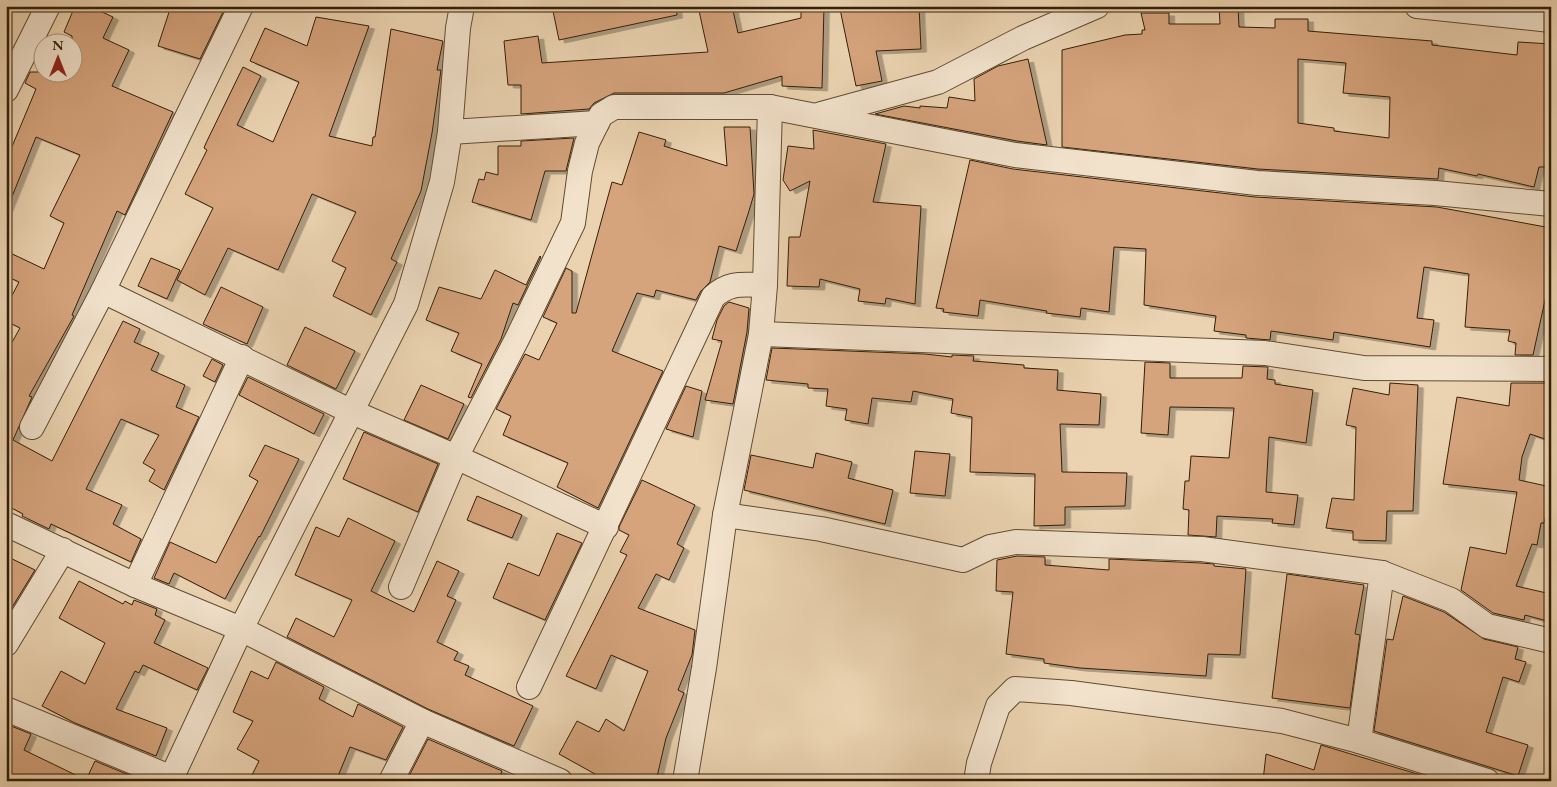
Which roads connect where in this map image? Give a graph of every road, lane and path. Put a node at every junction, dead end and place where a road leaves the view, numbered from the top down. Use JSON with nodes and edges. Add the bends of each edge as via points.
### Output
{"nodes":[{"id":1,"x":48,"y":6,"type":"edge"},
{"id":2,"x":241,"y":6,"type":"edge"},
{"id":3,"x":462,"y":6,"type":"edge"},
{"id":4,"x":1097,"y":6,"type":"edge"},
{"id":5,"x":1417,"y":6,"type":"edge"},
{"id":6,"x":1551,"y":20,"type":"edge"},
{"id":7,"x":6,"y":90,"type":"edge"},
{"id":8,"x":770,"y":107,"type":"junction"},
{"id":9,"x":817,"y":115,"type":"junction"},
{"id":10,"x":597,"y":123,"type":"junction"},
{"id":11,"x":450,"y":132,"type":"junction"},
{"id":12,"x":1551,"y":204,"type":"edge"},
{"id":13,"x":765,"y":286,"type":"junction"},
{"id":14,"x":103,"y":291,"type":"junction"},
{"id":15,"x":761,"y":334,"type":"junction"},
{"id":16,"x":242,"y":357,"type":"junction"},
{"id":17,"x":1551,"y":369,"type":"edge"},
{"id":18,"x":350,"y":411,"type":"junction"},
{"id":19,"x":32,"y":427,"type":"dead end"},
{"id":20,"x":456,"y":457,"type":"junction"},
{"id":21,"x":725,"y":515,"type":"junction"},
{"id":22,"x":6,"y":524,"type":"edge"},
{"id":23,"x":606,"y":526,"type":"junction"},
{"id":24,"x":62,"y":550,"type":"junction"},
{"id":25,"x":1382,"y":573,"type":"junction"},
{"id":26,"x":135,"y":585,"type":"junction"},
{"id":27,"x":401,"y":587,"type":"dead end"},
{"id":28,"x":240,"y":629,"type":"junction"},
{"id":29,"x":1551,"y":641,"type":"edge"},
{"id":30,"x":6,"y":644,"type":"edge"},
{"id":31,"x":529,"y":686,"type":"dead end"},
{"id":32,"x":6,"y":709,"type":"edge"},
{"id":33,"x":422,"y":721,"type":"junction"},
{"id":34,"x":1359,"y":741,"type":"junction"},
{"id":35,"x":171,"y":780,"type":"edge"},
{"id":36,"x":391,"y":781,"type":"edge"},
{"id":37,"x":560,"y":781,"type":"edge"},
{"id":38,"x":685,"y":781,"type":"edge"},
{"id":39,"x":976,"y":781,"type":"edge"},
{"id":40,"x":1487,"y":781,"type":"edge"}],
"edges":[{"from":1,"to":7,"type":"street"},
{"from":2,"to":14,"type":"street"},
{"from":3,"to":11,"type":"street"},
{"from":4,"to":9,"type":"street","via":[[1023,38],[938,82]]},
{"from":5,"to":6,"type":"street"},
{"from":8,"to":9,"type":"street"},
{"from":8,"to":10,"type":"street","via":[[614,107],[601,115]]},
{"from":8,"to":13,"type":"street"},
{"from":9,"to":12,"type":"street","via":[[1015,155],[1257,183],[1435,192]]},
{"from":10,"to":11,"type":"street"},
{"from":10,"to":20,"type":"street","via":[[587,143],[580,171],[573,223]]},
{"from":11,"to":18,"type":"street","via":[[442,182],[406,304]]},
{"from":13,"to":15,"type":"street"},
{"from":13,"to":23,"type":"street","via":[[724,287],[714,297]]},
{"from":14,"to":16,"type":"street"},
{"from":14,"to":19,"type":"street"},
{"from":15,"to":17,"type":"street","via":[[1265,353],[1364,368]]},
{"from":15,"to":21,"type":"street"},
{"from":16,"to":18,"type":"street"},
{"from":16,"to":26,"type":"street"},
{"from":18,"to":20,"type":"street"},
{"from":18,"to":28,"type":"street"},
{"from":20,"to":23,"type":"street"},
{"from":20,"to":27,"type":"street"},
{"from":21,"to":25,"type":"street","via":[[821,529],[963,560],[990,547],[1016,542],[1202,549]]},
{"from":21,"to":38,"type":"street"},
{"from":22,"to":24,"type":"street"},
{"from":23,"to":31,"type":"street"},
{"from":24,"to":26,"type":"street"},
{"from":24,"to":30,"type":"street"},
{"from":25,"to":29,"type":"street","via":[[1451,600],[1486,626]]},
{"from":25,"to":34,"type":"street"},
{"from":26,"to":28,"type":"street"},
{"from":28,"to":33,"type":"street"},
{"from":28,"to":35,"type":"street"},
{"from":32,"to":35,"type":"street"},
{"from":33,"to":36,"type":"street"},
{"from":33,"to":37,"type":"street"},
{"from":34,"to":39,"type":"street","via":[[1282,722],[1071,693],[1015,689],[998,706]]},
{"from":34,"to":40,"type":"street"}]}
